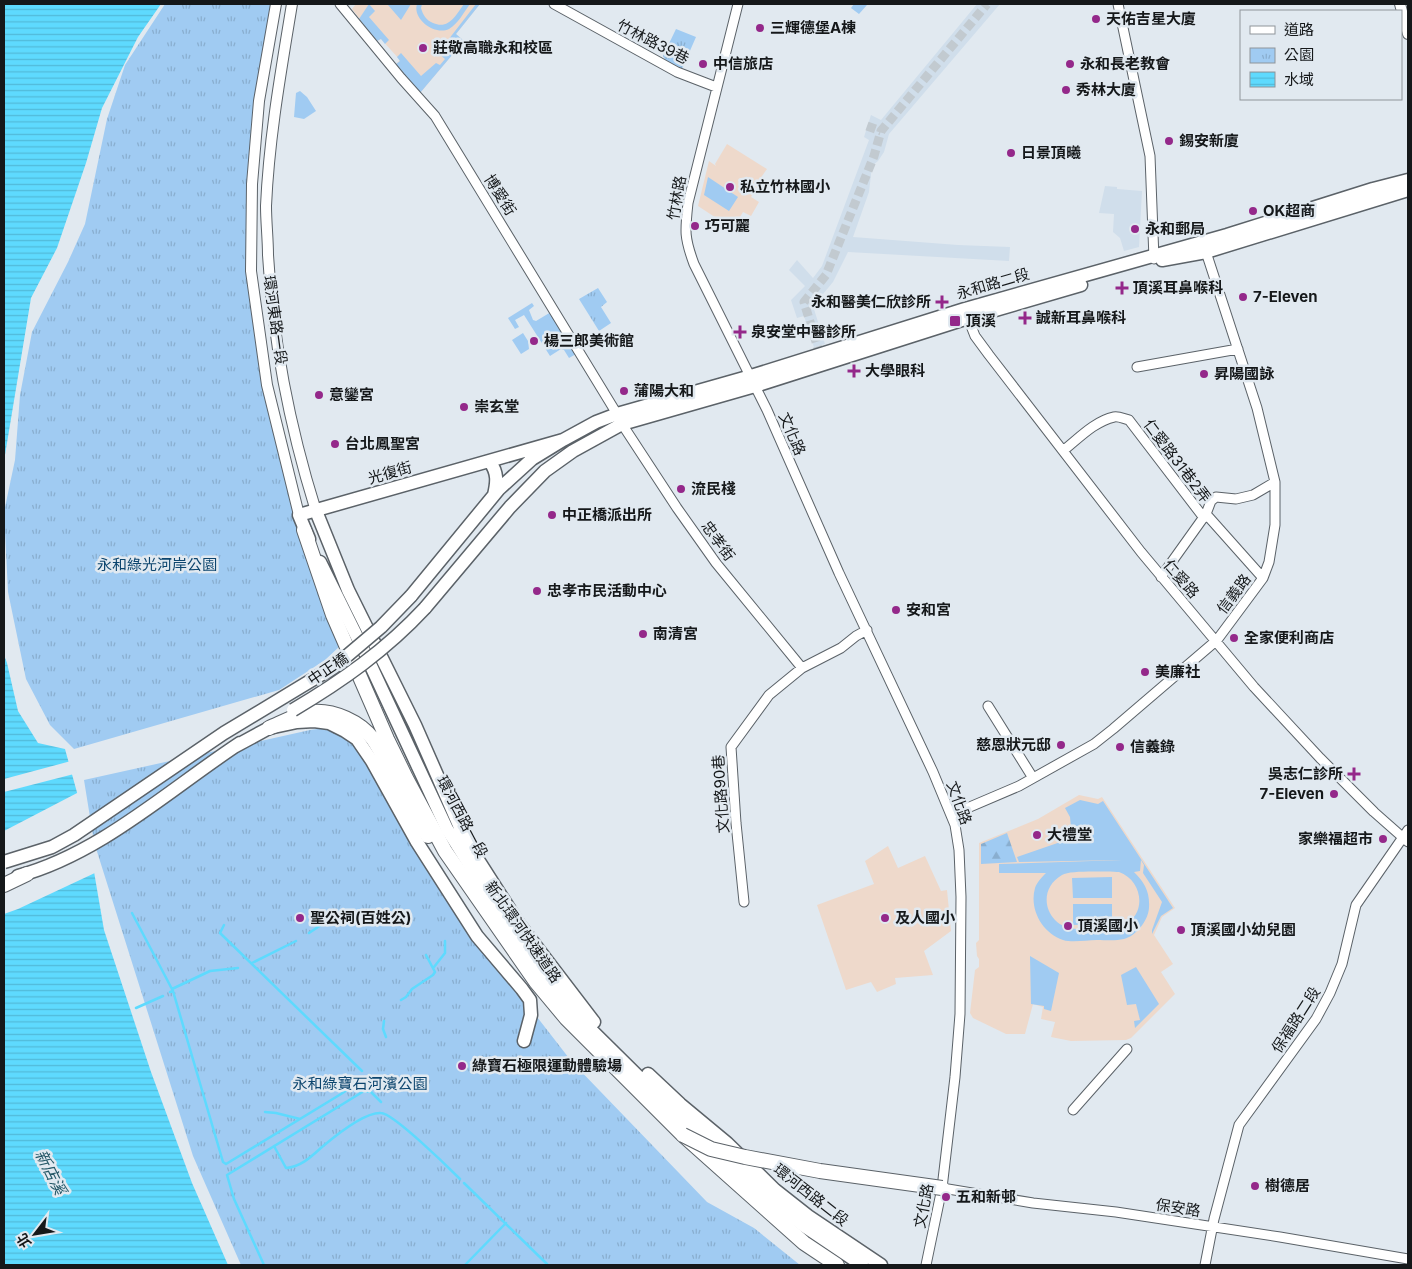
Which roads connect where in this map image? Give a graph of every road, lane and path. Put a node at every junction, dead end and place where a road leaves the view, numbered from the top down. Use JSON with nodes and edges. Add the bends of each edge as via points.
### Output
{"nodes":[{"id":1,"x":276,"y":4,"type":"edge"},
{"id":2,"x":292,"y":4,"type":"edge"},
{"id":3,"x":340,"y":4,"type":"edge"},
{"id":4,"x":554,"y":4,"type":"edge"},
{"id":5,"x":738,"y":4,"type":"edge"},
{"id":6,"x":1118,"y":4,"type":"edge"},
{"id":7,"x":1402,"y":12,"type":"edge"},
{"id":8,"x":1408,"y":34,"type":"edge"},
{"id":9,"x":716,"y":87,"type":"junction"},
{"id":10,"x":1408,"y":180,"type":"edge"},
{"id":11,"x":1408,"y":190,"type":"edge"},
{"id":12,"x":1206,"y":252,"type":"junction"},
{"id":13,"x":1153,"y":258,"type":"junction"},
{"id":14,"x":966,"y":313,"type":"junction"},
{"id":15,"x":1238,"y":349,"type":"junction"},
{"id":16,"x":1137,"y":367,"type":"dead end"},
{"id":17,"x":753,"y":381,"type":"junction"},
{"id":18,"x":619,"y":419,"type":"junction"},
{"id":19,"x":563,"y":440,"type":"junction"},
{"id":20,"x":1064,"y":450,"type":"junction"},
{"id":21,"x":490,"y":462,"type":"junction"},
{"id":22,"x":1275,"y":482,"type":"junction"},
{"id":23,"x":494,"y":496,"type":"junction"},
{"id":24,"x":316,"y":511,"type":"junction"},
{"id":25,"x":299,"y":515,"type":"junction"},
{"id":26,"x":1205,"y":516,"type":"junction"},
{"id":27,"x":304,"y":530,"type":"junction"},
{"id":28,"x":1161,"y":577,"type":"junction"},
{"id":29,"x":1263,"y":578,"type":"junction"},
{"id":30,"x":362,"y":618,"type":"joint"},
{"id":31,"x":351,"y":627,"type":"joint"},
{"id":32,"x":867,"y":630,"type":"junction"},
{"id":33,"x":1216,"y":640,"type":"junction"},
{"id":34,"x":802,"y":668,"type":"junction"},
{"id":35,"x":988,"y":706,"type":"dead end"},
{"id":36,"x":269,"y":728,"type":"junction"},
{"id":37,"x":234,"y":747,"type":"junction"},
{"id":38,"x":1033,"y":778,"type":"junction"},
{"id":39,"x":951,"y":815,"type":"junction"},
{"id":40,"x":1408,"y":830,"type":"edge"},
{"id":41,"x":1405,"y":840,"type":"edge"},
{"id":42,"x":22,"y":857,"type":"joint"},
{"id":43,"x":4,"y":861,"type":"edge"},
{"id":44,"x":27,"y":874,"type":"junction"},
{"id":45,"x":4,"y":880,"type":"edge"},
{"id":46,"x":4,"y":885,"type":"edge"},
{"id":47,"x":744,"y":902,"type":"dead end"},
{"id":48,"x":536,"y":982,"type":"junction"},
{"id":49,"x":524,"y":1041,"type":"dead end"},
{"id":50,"x":1126,"y":1049,"type":"dead end"},
{"id":51,"x":1074,"y":1110,"type":"dead end"},
{"id":52,"x":683,"y":1135,"type":"junction"},
{"id":53,"x":724,"y":1148,"type":"junction"},
{"id":54,"x":942,"y":1188,"type":"junction"},
{"id":55,"x":1213,"y":1228,"type":"junction"},
{"id":56,"x":1408,"y":1259,"type":"edge"},
{"id":57,"x":837,"y":1265,"type":"edge"},
{"id":58,"x":862,"y":1265,"type":"edge"},
{"id":59,"x":881,"y":1265,"type":"edge"},
{"id":60,"x":926,"y":1265,"type":"edge"},
{"id":61,"x":1205,"y":1265,"type":"edge"}],
"edges":[{"from":1,"to":25,"type":"street","name":"環河東路一段","via":[[259,101],[252,184],[251,271],[267,385]]},
{"from":2,"to":24,"type":"street","name":"環河東路一段","via":[[274,116],[266,209],[270,293],[282,373],[300,459]]},
{"from":3,"to":18,"type":"street","name":"博愛街","via":[[435,116]]},
{"from":4,"to":9,"type":"street","name":"竹林路39巷","via":[[677,72]]},
{"from":5,"to":9,"type":"street","name":"竹林路"},
{"from":6,"to":13,"type":"street","via":[[1150,156]]},
{"from":7,"to":8,"type":"street"},
{"from":9,"to":17,"type":"street","name":"竹林路","via":[[688,203],[685,233],[694,264]]},
{"from":10,"to":13,"type":"main road","name":"永和路二段"},
{"from":11,"to":12,"type":"main road","name":"永和路二段"},
{"from":12,"to":13,"type":"main road","name":"永和路二段"},
{"from":12,"to":15,"type":"street","name":"信義路"},
{"from":13,"to":14,"type":"main road","name":"永和路二段"},
{"from":14,"to":17,"type":"main road","name":"永和路二段"},
{"from":14,"to":20,"type":"street","name":"仁愛路","via":[[975,336]]},
{"from":15,"to":16,"type":"street"},
{"from":15,"to":22,"type":"street","name":"信義路"},
{"from":17,"to":18,"type":"main road","name":"永和路二段","via":[[680,409]]},
{"from":17,"to":32,"type":"street","name":"文化路"},
{"from":18,"to":19,"type":"main road","name":"永和路二段","via":[[596,422]]},
{"from":18,"to":34,"type":"street","name":"忠孝街","via":[[716,563]]},
{"from":18,"to":37,"type":"main road","name":"中正橋","bridge":true,"via":[[545,471],[390,643],[332,687]]},
{"from":19,"to":21,"type":"main road","name":"光復街"},
{"from":19,"to":23,"type":"main road","name":"中正橋","via":[[532,459]]},
{"from":20,"to":26,"type":"street","name":"仁愛路31巷2弄","via":[[1100,423],[1114,417],[1129,420]]},
{"from":20,"to":28,"type":"street","name":"仁愛路"},
{"from":21,"to":23,"type":"main road","via":[[497,475]]},
{"from":21,"to":24,"type":"main road","name":"光復街"},
{"from":22,"to":26,"type":"street","via":[[1244,498],[1216,497]]},
{"from":22,"to":29,"type":"street","name":"信義路","via":[[1275,525]]},
{"from":23,"to":42,"type":"main road","name":"中正橋","bridge":true,"via":[[411,596],[382,627],[335,666],[224,733],[74,835]]},
{"from":24,"to":25,"type":"main road","name":"光復街"},
{"from":24,"to":30,"type":"main road","name":"環河東路一段"},
{"from":25,"to":27,"type":"main road","name":"環河東路一段"},
{"from":26,"to":28,"type":"street"},
{"from":26,"to":29,"type":"street","name":"仁愛路31巷2弄"},
{"from":27,"to":31,"type":"main road","name":"環河東路一段"},
{"from":27,"to":48,"type":"highway","name":"新北環河快速道路","via":[[334,615],[402,770],[446,851]]},
{"from":28,"to":33,"type":"street","name":"仁愛路"},
{"from":29,"to":33,"type":"street","name":"信義路"},
{"from":30,"to":53,"type":"main road","name":"環河西路一段","via":[[466,841],[519,924],[589,1018]]},
{"from":31,"to":53,"type":"main road","name":"環河西路一段","via":[[447,829],[506,923],[575,1014],[654,1092]]},
{"from":32,"to":34,"type":"street","name":"文化路90巷"},
{"from":32,"to":39,"type":"street","name":"文化路"},
{"from":33,"to":38,"type":"street","name":"信義路","via":[[1097,742]]},
{"from":33,"to":41,"type":"street","name":"仁愛路","via":[[1320,758]]},
{"from":34,"to":47,"type":"street","name":"文化路90巷","via":[[769,695],[731,747]]},
{"from":35,"to":38,"type":"street"},
{"from":36,"to":37,"type":"main road"},
{"from":36,"to":48,"type":"highway","via":[[294,716],[329,712],[346,719],[372,738],[443,858],[504,947]]},
{"from":36,"to":49,"type":"main road","via":[[314,721],[329,723],[357,739],[477,936],[530,1000],[532,1015]]},
{"from":37,"to":44,"type":"main road","name":"中正橋","via":[[114,831],[84,849]]},
{"from":38,"to":39,"type":"street","name":"信義路"},
{"from":39,"to":54,"type":"street","name":"文化路","via":[[959,850],[962,929],[955,1077]]},
{"from":40,"to":41,"type":"street","name":"保福路二段"},
{"from":41,"to":55,"type":"street","name":"保福路二段","via":[[1356,905],[1342,964],[1316,1019],[1239,1125]]},
{"from":42,"to":43,"type":"highway","bridge":true},
{"from":44,"to":45,"type":"main road","name":"中正橋"},
{"from":44,"to":46,"type":"highway"},
{"from":48,"to":52,"type":"highway","name":"新北環河快速道路","via":[[566,1018]]},
{"from":50,"to":51,"type":"street"},
{"from":52,"to":54,"type":"highway","bridge":true,"via":[[711,1149],[745,1157]]},
{"from":52,"to":57,"type":"highway","name":"新北環河快速道路","bridge":true,"via":[[804,1243]]},
{"from":53,"to":58,"type":"main road","name":"環河西路二段","via":[[761,1191],[804,1226]]},
{"from":53,"to":59,"type":"main road","name":"環河西路二段","via":[[808,1216]]},
{"from":54,"to":55,"type":"street","name":"保安路"},
{"from":54,"to":60,"type":"street","name":"文化路"},
{"from":55,"to":56,"type":"street","name":"保安路"},
{"from":55,"to":61,"type":"street","name":"保福路二段"}]}
